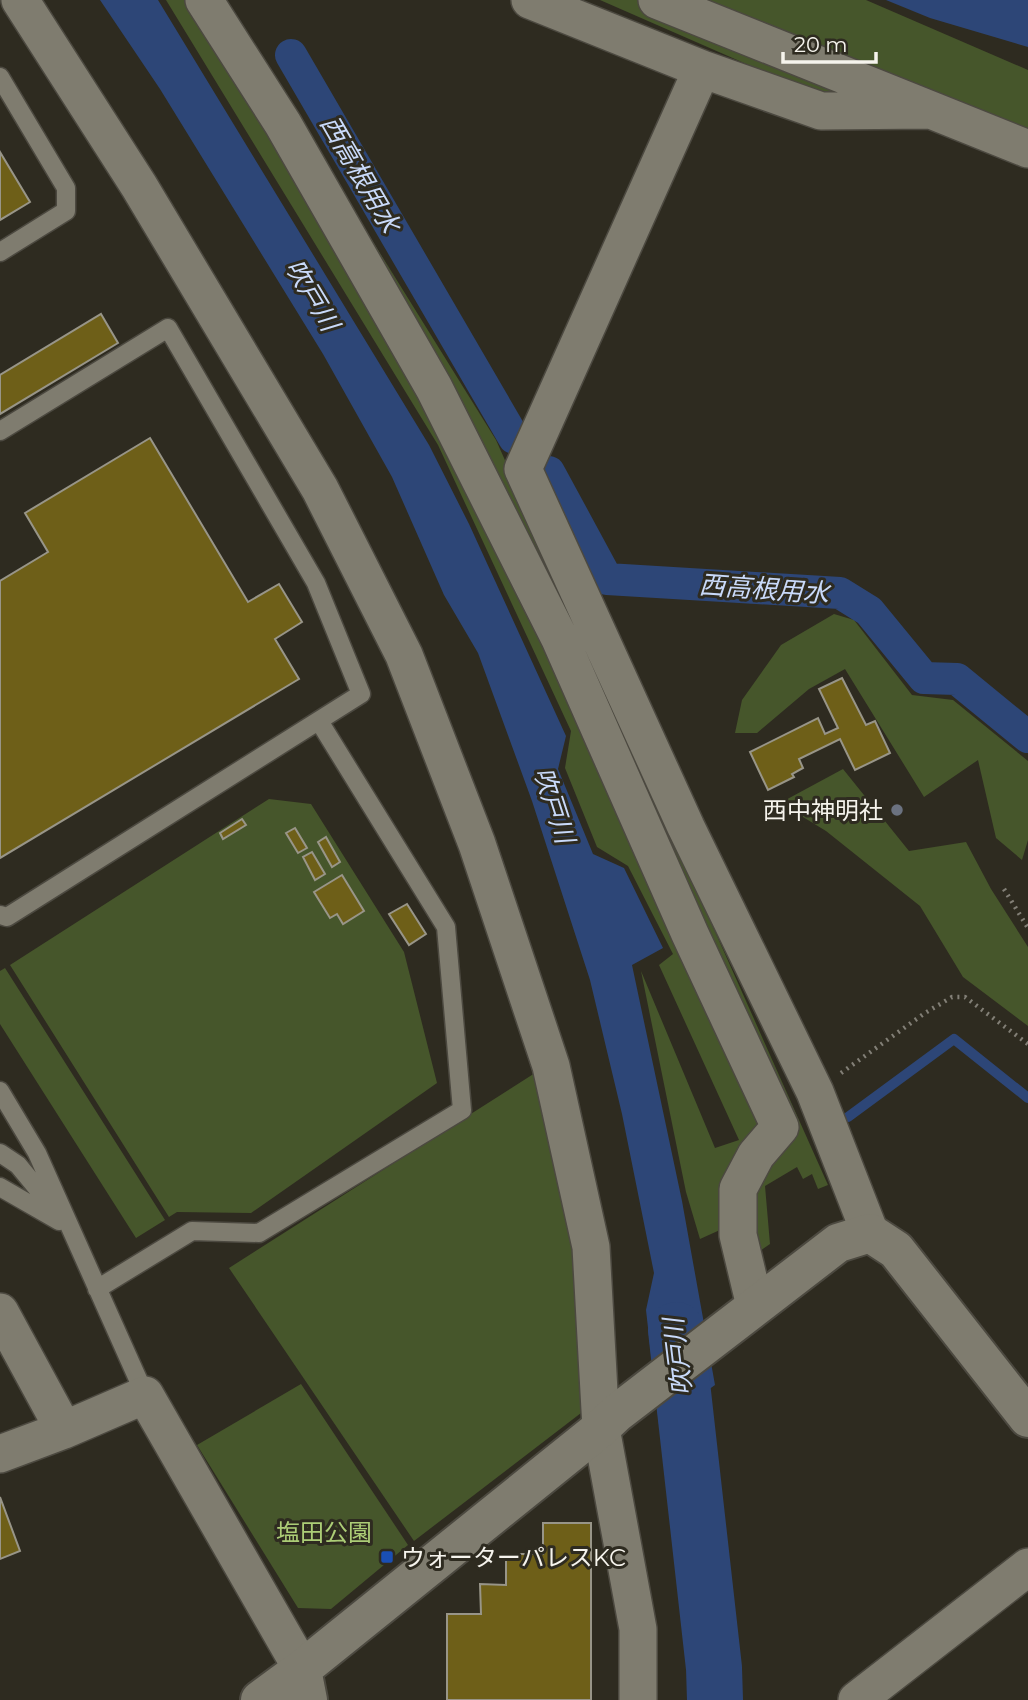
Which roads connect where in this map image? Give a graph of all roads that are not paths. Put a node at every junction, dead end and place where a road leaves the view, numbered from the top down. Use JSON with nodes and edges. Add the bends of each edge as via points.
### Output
{"nodes":[{"id":1,"x":20,"y":0,"type":"edge"},
{"id":2,"x":204,"y":0,"type":"edge"},
{"id":3,"x":530,"y":0,"type":"edge"},
{"id":4,"x":657,"y":0,"type":"edge"},
{"id":5,"x":702,"y":69,"type":"junction"},
{"id":6,"x":0,"y":77,"type":"edge"},
{"id":7,"x":930,"y":110,"type":"junction"},
{"id":8,"x":1028,"y":149,"type":"edge"},
{"id":9,"x":0,"y":252,"type":"edge"},
{"id":10,"x":0,"y":431,"type":"edge"},
{"id":11,"x":318,"y":722,"type":"junction"},
{"id":12,"x":0,"y":915,"type":"edge"},
{"id":13,"x":0,"y":1091,"type":"edge"},
{"id":14,"x":0,"y":1153,"type":"edge"},
{"id":15,"x":0,"y":1187,"type":"edge"},
{"id":16,"x":68,"y":1226,"type":"junction"},
{"id":17,"x":870,"y":1233,"type":"junction"},
{"id":18,"x":97,"y":1289,"type":"junction"},
{"id":19,"x":748,"y":1311,"type":"junction"},
{"id":20,"x":0,"y":1312,"type":"edge"},
{"id":21,"x":145,"y":1395,"type":"junction"},
{"id":22,"x":1028,"y":1418,"type":"edge"},
{"id":23,"x":609,"y":1421,"type":"junction"},
{"id":24,"x":64,"y":1430,"type":"junction"},
{"id":25,"x":0,"y":1454,"type":"edge"},
{"id":26,"x":1028,"y":1567,"type":"edge"},
{"id":27,"x":305,"y":1685,"type":"edge"},
{"id":28,"x":260,"y":1700,"type":"edge"},
{"id":29,"x":638,"y":1700,"type":"edge"},
{"id":30,"x":857,"y":1700,"type":"edge"}],
"edges":[{"from":1,"to":23,"type":"street","via":[[139,186],[320,489],[404,654],[477,844],[551,1066],[591,1247]]},
{"from":2,"to":19,"type":"street","via":[[365,263],[446,411],[560,639],[780,1127],[756,1156],[738,1189],[738,1236]]},
{"from":3,"to":5,"type":"street"},
{"from":4,"to":7,"type":"street"},
{"from":5,"to":7,"type":"street","via":[[821,111]]},
{"from":5,"to":17,"type":"street","via":[[523,469],[685,827],[815,1092]]},
{"from":6,"to":9,"type":"lane","via":[[66,188],[66,211]]},
{"from":7,"to":8,"type":"street"},
{"from":10,"to":11,"type":"lane","via":[[167,328],[316,583],[361,694]]},
{"from":11,"to":12,"type":"lane","via":[[7,917]]},
{"from":11,"to":18,"type":"lane","via":[[446,927],[462,1110],[259,1233],[191,1231]]},
{"from":13,"to":16,"type":"lane","via":[[37,1153]]},
{"from":14,"to":16,"type":"lane","via":[[18,1165]]},
{"from":15,"to":16,"type":"lane"},
{"from":16,"to":18,"type":"lane"},
{"from":17,"to":19,"type":"street","via":[[838,1243]]},
{"from":17,"to":22,"type":"street","via":[[896,1250]]},
{"from":18,"to":21,"type":"lane"},
{"from":19,"to":23,"type":"street"},
{"from":20,"to":24,"type":"street"},
{"from":21,"to":24,"type":"street"},
{"from":21,"to":27,"type":"street"},
{"from":23,"to":27,"type":"street"},
{"from":23,"to":29,"type":"street","via":[[638,1629]]},
{"from":24,"to":25,"type":"street"},
{"from":26,"to":30,"type":"street"},
{"from":27,"to":28,"type":"street"}]}
